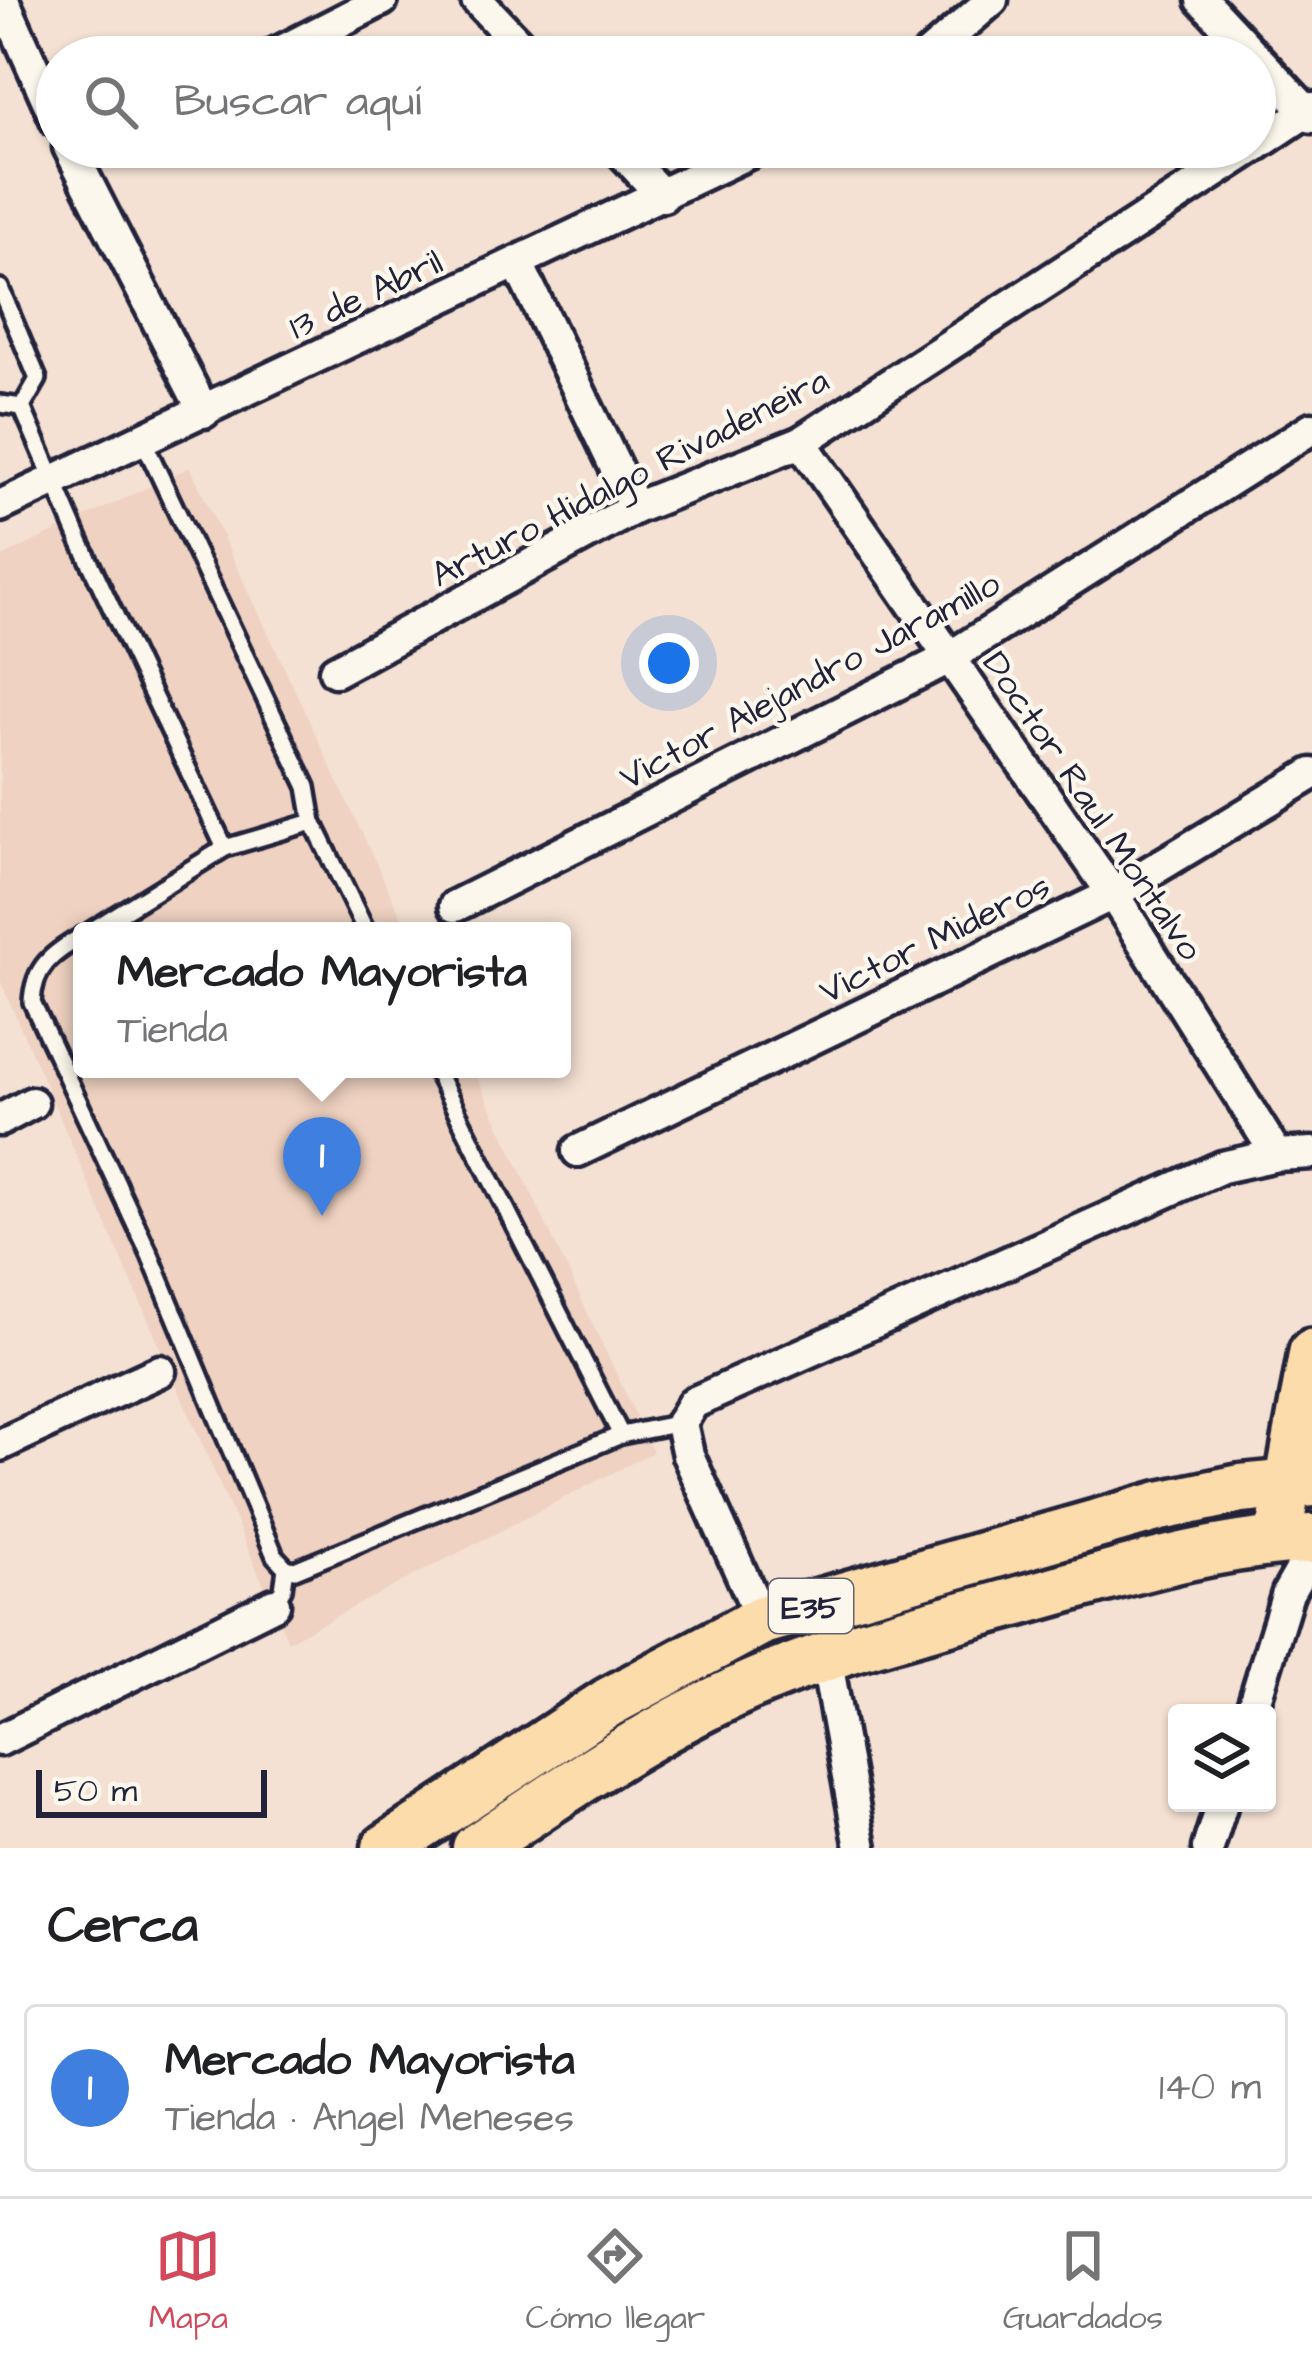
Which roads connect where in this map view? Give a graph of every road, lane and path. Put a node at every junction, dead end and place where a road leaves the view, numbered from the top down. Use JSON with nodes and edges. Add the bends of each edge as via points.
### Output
{"nodes":[{"id":1,"x":3,"y":0,"type":"edge"},
{"id":2,"x":382,"y":0,"type":"edge"},
{"id":3,"x":478,"y":0,"type":"edge"},
{"id":4,"x":992,"y":0,"type":"edge"},
{"id":5,"x":1202,"y":0,"type":"edge"},
{"id":6,"x":311,"y":36,"type":"edge"},
{"id":7,"x":511,"y":36,"type":"edge"},
{"id":8,"x":950,"y":36,"type":"edge"},
{"id":9,"x":1237,"y":36,"type":"edge"},
{"id":10,"x":36,"y":74,"type":"edge"},
{"id":11,"x":1276,"y":77,"type":"edge"},
{"id":12,"x":1310,"y":112,"type":"edge"},
{"id":13,"x":1276,"y":133,"type":"edge"},
{"id":14,"x":87,"y":168,"type":"edge"},
{"id":15,"x":636,"y":168,"type":"edge"},
{"id":16,"x":718,"y":168,"type":"edge"},
{"id":17,"x":1222,"y":168,"type":"edge"},
{"id":18,"x":663,"y":196,"type":"junction"},
{"id":19,"x":518,"y":264,"type":"junction"},
{"id":20,"x":0,"y":288,"type":"edge"},
{"id":21,"x":0,"y":404,"type":"edge"},
{"id":22,"x":22,"y":407,"type":"junction"},
{"id":23,"x":204,"y":412,"type":"junction"},
{"id":24,"x":1312,"y":428,"type":"edge"},
{"id":25,"x":143,"y":440,"type":"junction"},
{"id":26,"x":801,"y":442,"type":"junction"},
{"id":27,"x":53,"y":482,"type":"junction"},
{"id":28,"x":0,"y":506,"type":"edge"},
{"id":29,"x":635,"y":508,"type":"junction"},
{"id":30,"x":947,"y":659,"type":"junction"},
{"id":31,"x":335,"y":670,"type":"dead end"},
{"id":32,"x":1312,"y":774,"type":"edge"},
{"id":33,"x":313,"y":822,"type":"junction"},
{"id":34,"x":225,"y":848,"type":"junction"},
{"id":35,"x":1113,"y":894,"type":"junction"},
{"id":36,"x":455,"y":906,"type":"dead end"},
{"id":37,"x":106,"y":922,"type":"edge"},
{"id":38,"x":362,"y":922,"type":"edge"},
{"id":39,"x":73,"y":942,"type":"edge"},
{"id":40,"x":440,"y":1078,"type":"edge"},
{"id":41,"x":32,"y":1103,"type":"dead end"},
{"id":42,"x":0,"y":1120,"type":"edge"},
{"id":43,"x":578,"y":1150,"type":"dead end"},
{"id":44,"x":1312,"y":1153,"type":"edge"},
{"id":45,"x":1277,"y":1155,"type":"junction"},
{"id":46,"x":1312,"y":1352,"type":"edge"},
{"id":47,"x":160,"y":1371,"type":"dead end"},
{"id":48,"x":681,"y":1423,"type":"junction"},
{"id":49,"x":620,"y":1435,"type":"junction"},
{"id":50,"x":0,"y":1445,"type":"edge"},
{"id":51,"x":1299,"y":1483,"type":"edge"},
{"id":52,"x":1301,"y":1543,"type":"edge"},
{"id":53,"x":286,"y":1568,"type":"junction"},
{"id":54,"x":274,"y":1604,"type":"joint"},
{"id":55,"x":762,"y":1619,"type":"junction"},
{"id":56,"x":826,"y":1657,"type":"junction"},
{"id":57,"x":1253,"y":1704,"type":"edge"},
{"id":58,"x":0,"y":1740,"type":"edge"},
{"id":59,"x":1219,"y":1812,"type":"edge"},
{"id":60,"x":387,"y":1848,"type":"edge"},
{"id":61,"x":477,"y":1848,"type":"edge"},
{"id":62,"x":861,"y":1848,"type":"edge"},
{"id":63,"x":1208,"y":1848,"type":"edge"}],
"edges":[{"from":1,"to":10,"type":"street"},
{"from":2,"to":6,"type":"street"},
{"from":3,"to":7,"type":"street"},
{"from":4,"to":8,"type":"street"},
{"from":5,"to":9,"type":"street"},
{"from":11,"to":12,"type":"street"},
{"from":12,"to":13,"type":"street","name":"Arturo Hidalgo Rivadeneira"},
{"from":14,"to":23,"type":"street"},
{"from":15,"to":18,"type":"street"},
{"from":16,"to":18,"type":"street","name":"13 de Abril"},
{"from":17,"to":26,"type":"street","name":"Arturo Hidalgo Rivadeneira"},
{"from":18,"to":19,"type":"street","name":"13 de Abril"},
{"from":19,"to":23,"type":"street","name":"13 de Abril"},
{"from":19,"to":29,"type":"street"},
{"from":20,"to":22,"type":"lane","via":[[38,379]]},
{"from":21,"to":22,"type":"lane"},
{"from":22,"to":27,"type":"lane"},
{"from":23,"to":25,"type":"street","name":"13 de Abril"},
{"from":24,"to":30,"type":"street","name":"Victor Alejandro Jaramillo"},
{"from":25,"to":27,"type":"street","name":"13 de Abril"},
{"from":25,"to":33,"type":"lane","via":[[307,787]]},
{"from":26,"to":29,"type":"street","name":"Arturo Hidalgo Rivadeneira"},
{"from":26,"to":30,"type":"street","name":"Doctor Raul Montalvo"},
{"from":27,"to":28,"type":"street","name":"13 de Abril"},
{"from":27,"to":34,"type":"lane"},
{"from":29,"to":31,"type":"street","name":"Arturo Hidalgo Rivadeneira"},
{"from":30,"to":35,"type":"street","name":"Doctor Raul Montalvo"},
{"from":30,"to":36,"type":"street","name":"Victor Alejandro Jaramillo"},
{"from":32,"to":35,"type":"street","name":"Victor Mideros"},
{"from":33,"to":34,"type":"lane"},
{"from":33,"to":38,"type":"lane"},
{"from":34,"to":37,"type":"lane"},
{"from":35,"to":43,"type":"street","name":"Victor Mideros"},
{"from":35,"to":45,"type":"street","name":"Doctor Raul Montalvo"},
{"from":39,"to":53,"type":"lane","via":[[38,971],[32,1002],[150,1255],[274,1556]]},
{"from":40,"to":49,"type":"lane"},
{"from":41,"to":42,"type":"street"},
{"from":44,"to":45,"type":"street"},
{"from":45,"to":48,"type":"street","via":[[1222,1168],[705,1396]]},
{"from":46,"to":51,"type":"main road"},
{"from":47,"to":50,"type":"street"},
{"from":48,"to":49,"type":"lane"},
{"from":48,"to":55,"type":"street"},
{"from":49,"to":53,"type":"lane"},
{"from":51,"to":52,"type":"main road"},
{"from":51,"to":55,"type":"highway","number":"E35","via":[[1160,1506]]},
{"from":52,"to":56,"type":"highway","number":"E35","via":[[1163,1560]]},
{"from":52,"to":57,"type":"street"},
{"from":53,"to":54,"type":"lane"},
{"from":54,"to":58,"type":"street"},
{"from":55,"to":60,"type":"highway","number":"E35","via":[[609,1702]]},
{"from":56,"to":61,"type":"highway","number":"E35","via":[[634,1744]]},
{"from":56,"to":62,"type":"street"},
{"from":59,"to":63,"type":"street"}]}
